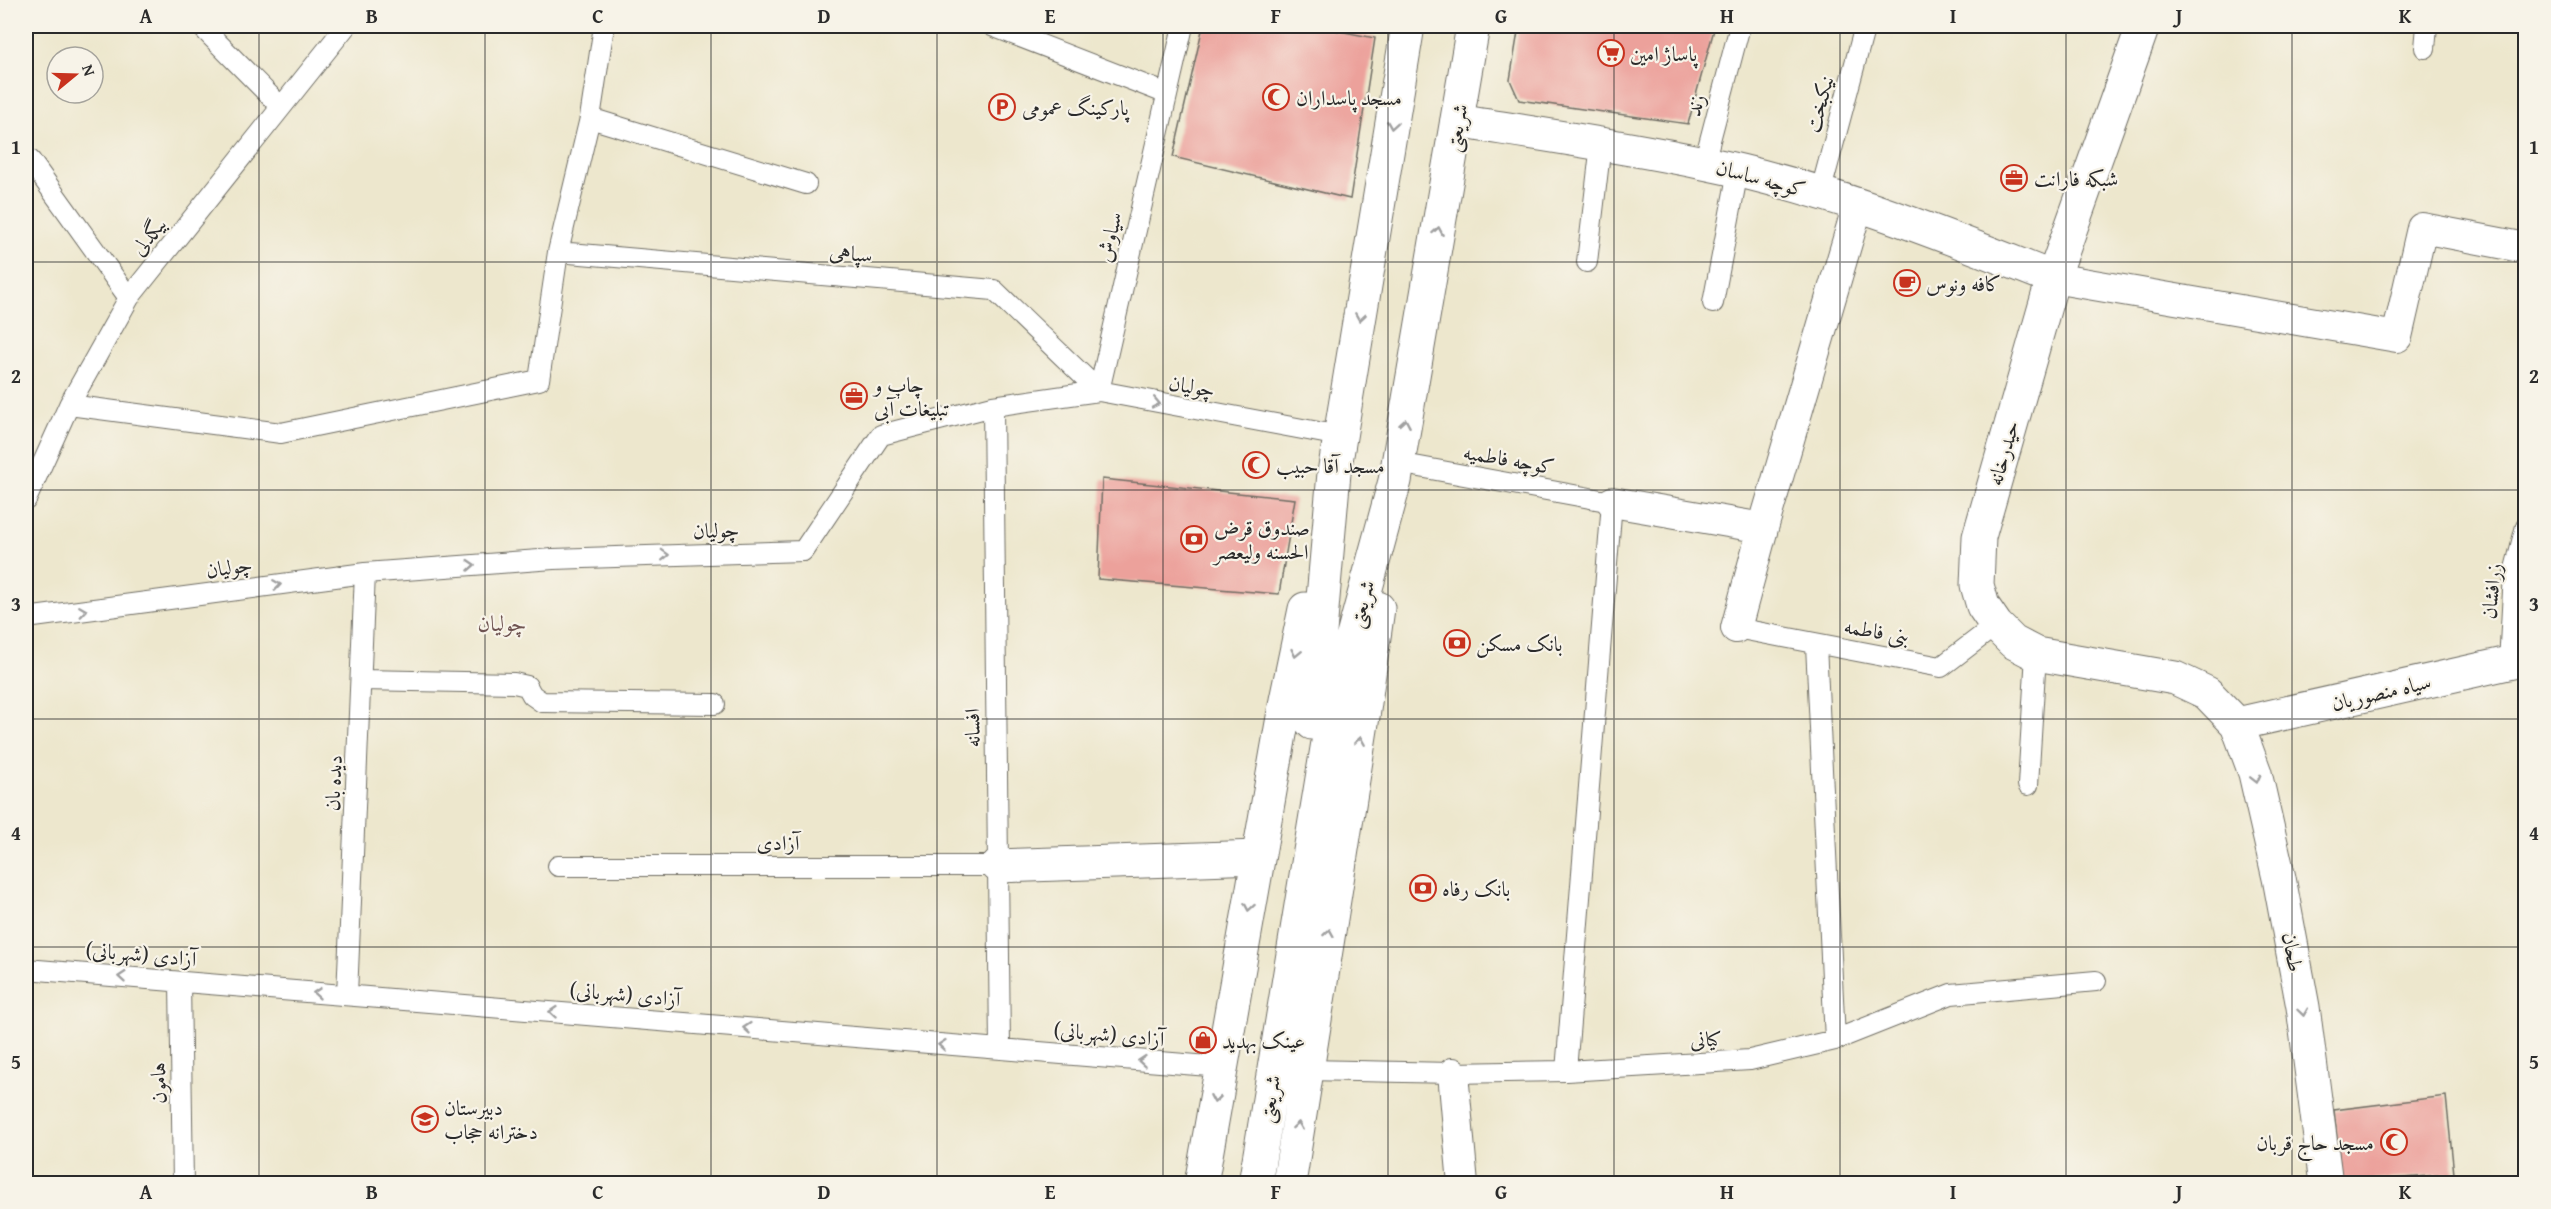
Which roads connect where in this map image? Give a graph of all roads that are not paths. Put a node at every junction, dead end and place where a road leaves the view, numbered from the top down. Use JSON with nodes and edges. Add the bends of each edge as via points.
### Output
{"nodes":[{"id":1,"x":201,"y":26,"type":"edge"},
{"id":2,"x":346,"y":26,"type":"edge"},
{"id":3,"x":604,"y":26,"type":"edge"},
{"id":4,"x":992,"y":26,"type":"edge"},
{"id":5,"x":1183,"y":26,"type":"edge"},
{"id":6,"x":1473,"y":26,"type":"edge"},
{"id":7,"x":1740,"y":26,"type":"edge"},
{"id":8,"x":1865,"y":26,"type":"edge"},
{"id":9,"x":2143,"y":26,"type":"edge"},
{"id":10,"x":2427,"y":26,"type":"edge"},
{"id":11,"x":1403,"y":27,"type":"edge"},
{"id":12,"x":2425,"y":48,"type":"dead end"},
{"id":13,"x":1165,"y":93,"type":"junction"},
{"id":14,"x":281,"y":108,"type":"junction"},
{"id":15,"x":590,"y":118,"type":"junction"},
{"id":16,"x":1457,"y":121,"type":"junction"},
{"id":17,"x":1601,"y":144,"type":"junction"},
{"id":18,"x":30,"y":160,"type":"dead end"},
{"id":19,"x":1704,"y":163,"type":"junction"},
{"id":20,"x":1738,"y":171,"type":"junction"},
{"id":21,"x":806,"y":184,"type":"dead end"},
{"id":22,"x":1820,"y":194,"type":"junction"},
{"id":23,"x":1858,"y":205,"type":"junction"},
{"id":24,"x":2526,"y":248,"type":"edge"},
{"id":25,"x":558,"y":252,"type":"junction"},
{"id":26,"x":1587,"y":262,"type":"dead end"},
{"id":27,"x":2053,"y":278,"type":"junction"},
{"id":28,"x":129,"y":298,"type":"junction"},
{"id":29,"x":1713,"y":303,"type":"dead end"},
{"id":30,"x":1099,"y":391,"type":"junction"},
{"id":31,"x":69,"y":405,"type":"junction"},
{"id":32,"x":993,"y":406,"type":"junction"},
{"id":33,"x":1340,"y":436,"type":"junction"},
{"id":34,"x":1396,"y":472,"type":"junction"},
{"id":35,"x":1334,"y":473,"type":"junction"},
{"id":36,"x":26,"y":500,"type":"edge"},
{"id":37,"x":1612,"y":502,"type":"junction"},
{"id":38,"x":2526,"y":526,"type":"edge"},
{"id":39,"x":1763,"y":528,"type":"junction"},
{"id":40,"x":365,"y":573,"type":"junction"},
{"id":41,"x":26,"y":618,"type":"edge"},
{"id":42,"x":1996,"y":625,"type":"junction"},
{"id":43,"x":1736,"y":628,"type":"joint"},
{"id":44,"x":1816,"y":645,"type":"junction"},
{"id":45,"x":2036,"y":654,"type":"junction"},
{"id":46,"x":2517,"y":661,"type":"edge"},
{"id":47,"x":362,"y":680,"type":"junction"},
{"id":48,"x":715,"y":704,"type":"dead end"},
{"id":49,"x":2237,"y":724,"type":"junction"},
{"id":50,"x":2028,"y":785,"type":"dead end"},
{"id":51,"x":1258,"y":857,"type":"junction"},
{"id":52,"x":558,"y":866,"type":"dead end"},
{"id":53,"x":998,"y":866,"type":"junction"},
{"id":54,"x":26,"y":969,"type":"edge"},
{"id":55,"x":2096,"y":981,"type":"dead end"},
{"id":56,"x":180,"y":982,"type":"junction"},
{"id":57,"x":347,"y":995,"type":"junction"},
{"id":58,"x":1835,"y":1040,"type":"junction"},
{"id":59,"x":1000,"y":1049,"type":"junction"},
{"id":60,"x":1221,"y":1067,"type":"junction"},
{"id":61,"x":1307,"y":1070,"type":"junction"},
{"id":62,"x":1566,"y":1071,"type":"junction"},
{"id":63,"x":1453,"y":1073,"type":"junction"},
{"id":64,"x":183,"y":1184,"type":"edge"},
{"id":65,"x":1201,"y":1184,"type":"edge"},
{"id":66,"x":1235,"y":1184,"type":"edge"},
{"id":67,"x":1255,"y":1184,"type":"edge"},
{"id":68,"x":1289,"y":1184,"type":"edge"},
{"id":69,"x":1463,"y":1184,"type":"edge"},
{"id":70,"x":2326,"y":1184,"type":"edge"}],
"edges":[{"from":1,"to":14,"type":"lane"},
{"from":2,"to":14,"type":"lane","name":"بیگدلی"},
{"from":3,"to":15,"type":"lane"},
{"from":4,"to":13,"type":"lane"},
{"from":5,"to":13,"type":"lane","name":"سیاوش"},
{"from":6,"to":16,"type":"main road","name":"شریعتی"},
{"from":7,"to":19,"type":"lane","name":"زند"},
{"from":8,"to":22,"type":"lane","name":"نیکبخت"},
{"from":9,"to":27,"type":"main road","name":"حیدرخانه"},
{"from":10,"to":12,"type":"lane"},
{"from":11,"to":33,"type":"main road","name":"شریعتی","one_way":true},
{"from":13,"to":30,"type":"lane","name":"سیاوش"},
{"from":14,"to":28,"type":"lane","name":"بیگدلی"},
{"from":15,"to":21,"type":"lane"},
{"from":15,"to":25,"type":"lane"},
{"from":16,"to":17,"type":"main road","name":"کوچه ساسان"},
{"from":34,"to":16,"type":"main road","name":"شریعتی","one_way":true},
{"from":17,"to":19,"type":"main road","name":"کوچه ساسان"},
{"from":17,"to":26,"type":"lane"},
{"from":18,"to":28,"type":"lane"},
{"from":19,"to":20,"type":"main road","name":"کوچه ساسان"},
{"from":20,"to":22,"type":"main road","name":"کوچه ساسان"},
{"from":20,"to":29,"type":"lane"},
{"from":22,"to":23,"type":"main road","name":"کوچه ساسان"},
{"from":23,"to":27,"type":"main road","name":"کوچه ساسان"},
{"from":23,"to":39,"type":"street"},
{"from":24,"to":27,"type":"street","via":[[2422,228],[2397,337]]},
{"from":25,"to":30,"type":"lane","name":"سپاهی","via":[[994,290]]},
{"from":25,"to":31,"type":"lane","via":[[539,380],[281,433]]},
{"from":27,"to":42,"type":"main road","name":"حیدرخانه","via":[[1979,537],[1977,585],[1983,606]]},
{"from":28,"to":31,"type":"lane","name":"بیگدلی"},
{"from":30,"to":32,"type":"lane","name":"چولیان"},
{"from":30,"to":33,"type":"lane","name":"چولیان","one_way":true},
{"from":31,"to":36,"type":"lane","name":"بیگدلی"},
{"from":40,"to":32,"type":"lane","name":"چولیان","one_way":true,"via":[[553,559],[803,551],[881,435]]},
{"from":32,"to":53,"type":"lane","name":"افسانه"},
{"from":33,"to":35,"type":"main road","name":"شریعتی"},
{"from":34,"to":37,"type":"lane","name":"کوچه فاطمیه"},
{"from":61,"to":34,"type":"main road","one_way":true,"via":[[1365,711]]},
{"from":34,"to":67,"type":"main road","name":"شریعتی","via":[[1334,706]]},
{"from":35,"to":51,"type":"main road","one_way":true,"via":[[1286,700]]},
{"from":35,"to":66,"type":"main road","name":"شریعتی","via":[[1315,702]]},
{"from":37,"to":39,"type":"street"},
{"from":37,"to":62,"type":"lane"},
{"from":38,"to":46,"type":"lane","name":"زرافشان","via":[[2514,573]]},
{"from":39,"to":43,"type":"street"},
{"from":41,"to":40,"type":"lane","name":"چولیان","one_way":true},
{"from":40,"to":47,"type":"lane","name":"دیده بان"},
{"from":42,"to":44,"type":"lane","name":"بنی فاطمه","via":[[1941,667]]},
{"from":42,"to":45,"type":"main road","name":"حیدرخانه","via":[[2013,642]]},
{"from":43,"to":44,"type":"lane","name":"بنی فاطمه"},
{"from":44,"to":58,"type":"lane"},
{"from":45,"to":49,"type":"main road","name":"حیدرخانه","via":[[2175,678],[2207,693]]},
{"from":45,"to":50,"type":"lane"},
{"from":46,"to":49,"type":"main road","name":"سیاه منصوریان"},
{"from":47,"to":48,"type":"lane","via":[[514,683],[527,686],[542,702]]},
{"from":47,"to":57,"type":"lane","name":"دیده بان"},
{"from":49,"to":70,"type":"main road","name":"طحان","one_way":true,"via":[[2255,773],[2279,878],[2303,1007]]},
{"from":51,"to":53,"type":"main road"},
{"from":51,"to":60,"type":"main road","one_way":true},
{"from":52,"to":53,"type":"lane","name":"آزادی"},
{"from":53,"to":59,"type":"lane","name":"افسانه"},
{"from":56,"to":54,"type":"lane","name":"آزادی (شهربانی)","one_way":true},
{"from":55,"to":58,"type":"lane","name":"کیانی","via":[[1952,994]]},
{"from":57,"to":56,"type":"lane","name":"آزادی (شهربانی)","one_way":true},
{"from":56,"to":64,"type":"lane","name":"هامون"},
{"from":59,"to":57,"type":"lane","name":"آزادی (شهربانی)","one_way":true},
{"from":58,"to":62,"type":"lane","name":"کیانی","via":[[1750,1060]]},
{"from":60,"to":59,"type":"lane","name":"آزادی (شهربانی)","one_way":true},
{"from":60,"to":65,"type":"main road","one_way":true},
{"from":61,"to":63,"type":"lane","name":"کیانی"},
{"from":68,"to":61,"type":"main road","one_way":true},
{"from":62,"to":63,"type":"lane","name":"کیانی"},
{"from":63,"to":69,"type":"street"}]}
